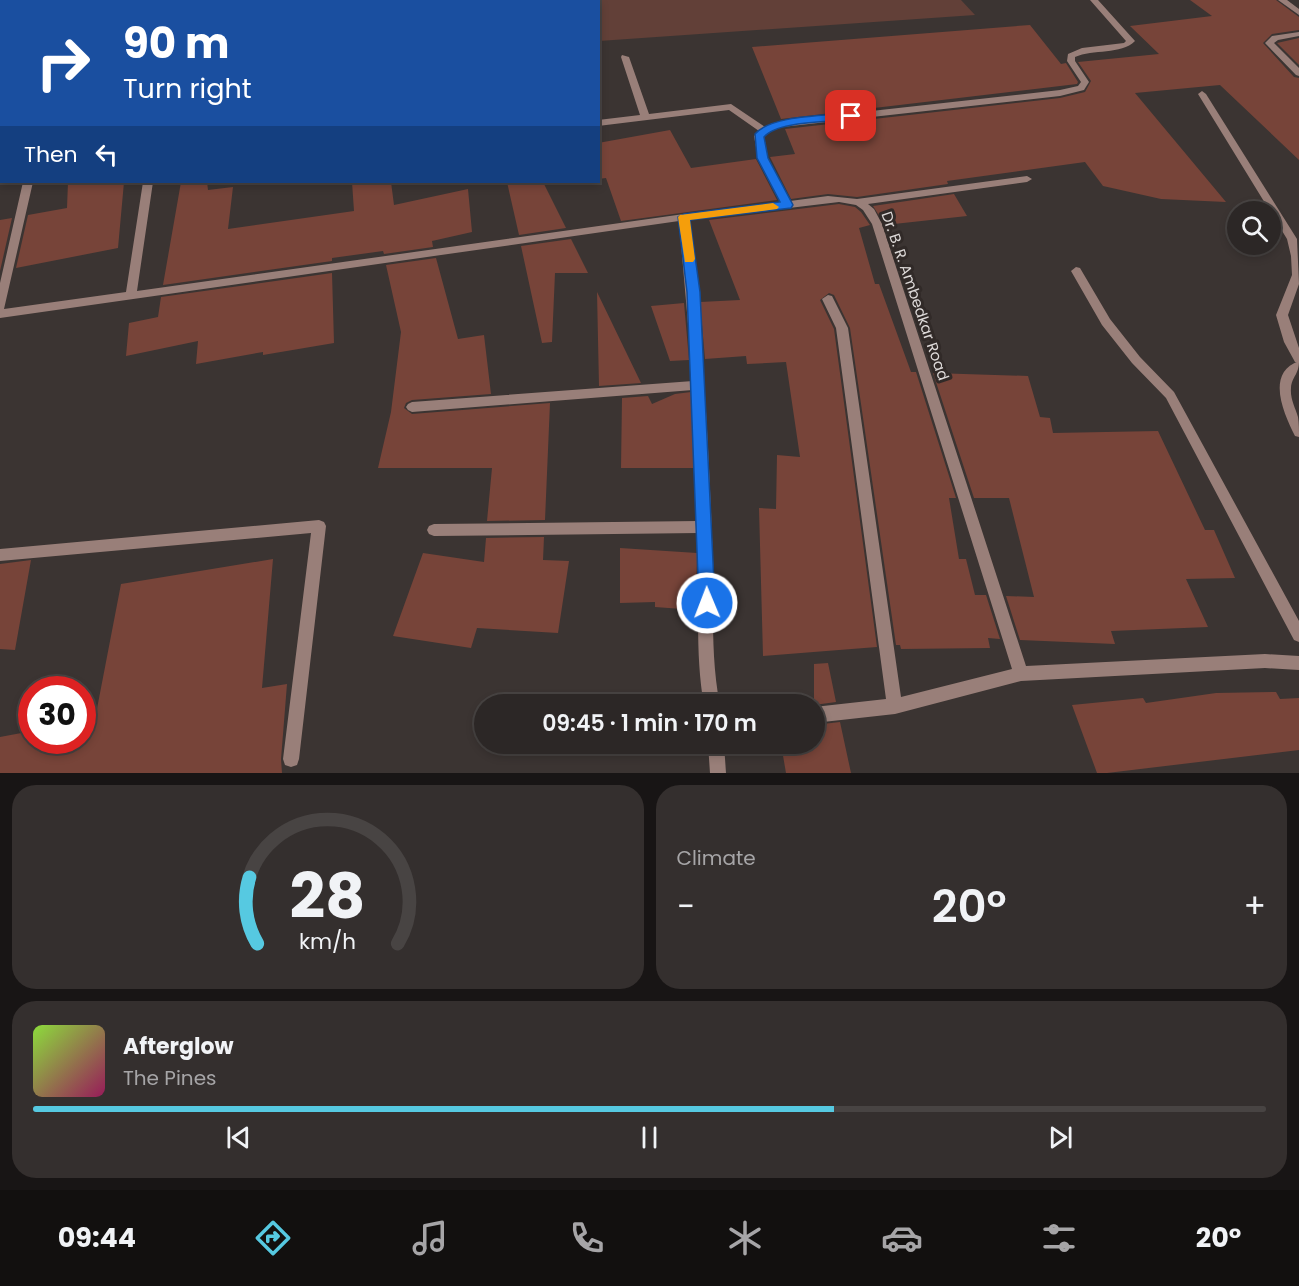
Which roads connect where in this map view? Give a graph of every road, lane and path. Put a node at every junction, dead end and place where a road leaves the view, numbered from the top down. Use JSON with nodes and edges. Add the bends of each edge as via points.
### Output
{"nodes":[{"id":1,"x":1094,"y":0,"type":"edge"},
{"id":2,"x":1282,"y":0,"type":"edge"},
{"id":3,"x":1299,"y":13,"type":"edge"},
{"id":4,"x":1299,"y":33,"type":"edge"},
{"id":5,"x":625,"y":57,"type":"dead end"},
{"id":6,"x":1299,"y":73,"type":"edge"},
{"id":7,"x":1202,"y":94,"type":"dead end"},
{"id":8,"x":645,"y":117,"type":"junction"},
{"id":9,"x":600,"y":123,"type":"edge"},
{"id":10,"x":764,"y":130,"type":"junction"},
{"id":11,"x":1027,"y":179,"type":"dead end"},
{"id":12,"x":28,"y":183,"type":"edge"},
{"id":13,"x":148,"y":183,"type":"edge"},
{"id":14,"x":858,"y":202,"type":"junction"},
{"id":15,"x":787,"y":205,"type":"junction"},
{"id":16,"x":684,"y":217,"type":"junction"},
{"id":17,"x":1076,"y":271,"type":"dead end"},
{"id":18,"x":131,"y":295,"type":"junction"},
{"id":19,"x":828,"y":299,"type":"dead end"},
{"id":20,"x":0,"y":307,"type":"edge"},
{"id":21,"x":0,"y":314,"type":"edge"},
{"id":22,"x":1299,"y":359,"type":"edge"},
{"id":23,"x":1299,"y":365,"type":"edge"},
{"id":24,"x":698,"y":385,"type":"junction"},
{"id":25,"x":412,"y":407,"type":"dead end"},
{"id":26,"x":1299,"y":432,"type":"edge"},
{"id":27,"x":704,"y":528,"type":"junction"},
{"id":28,"x":434,"y":530,"type":"dead end"},
{"id":29,"x":0,"y":555,"type":"edge"},
{"id":30,"x":1299,"y":635,"type":"edge"},
{"id":31,"x":1299,"y":663,"type":"edge"},
{"id":32,"x":1021,"y":674,"type":"junction"},
{"id":33,"x":710,"y":694,"type":"edge"},
{"id":34,"x":895,"y":706,"type":"junction"},
{"id":35,"x":825,"y":714,"type":"edge"},
{"id":36,"x":717,"y":754,"type":"edge"},
{"id":37,"x":291,"y":759,"type":"dead end"},
{"id":38,"x":718,"y":773,"type":"edge"}],
"edges":[{"from":1,"to":10,"type":"street","via":[[1131,41],[1071,56],[1085,82],[1081,88],[781,124]]},
{"from":2,"to":3,"type":"street"},
{"from":4,"to":6,"type":"street","via":[[1269,43]]},
{"from":5,"to":8,"type":"street"},
{"from":7,"to":22,"type":"street","via":[[1292,240],[1297,275],[1282,315]]},
{"from":8,"to":9,"type":"street"},
{"from":8,"to":10,"type":"street","via":[[731,107]]},
{"from":10,"to":15,"type":"street","via":[[759,136],[759,148]]},
{"from":11,"to":14,"type":"street"},
{"from":12,"to":20,"type":"street"},
{"from":13,"to":18,"type":"street"},
{"from":14,"to":15,"type":"street","via":[[834,200]]},
{"from":14,"to":32,"type":"street","name":"Dr. B. R. Ambedkar Road","via":[[869,209],[877,224]]},
{"from":15,"to":16,"type":"street"},
{"from":16,"to":18,"type":"street"},
{"from":16,"to":24,"type":"street"},
{"from":17,"to":30,"type":"street","via":[[1106,322],[1170,394]]},
{"from":18,"to":21,"type":"street"},
{"from":19,"to":34,"type":"street","via":[[842,328]]},
{"from":23,"to":26,"type":"street","via":[[1285,381],[1285,403]]},
{"from":24,"to":25,"type":"street"},
{"from":24,"to":27,"type":"street"},
{"from":27,"to":28,"type":"street"},
{"from":27,"to":33,"type":"street"},
{"from":29,"to":37,"type":"street","via":[[319,526]]},
{"from":31,"to":32,"type":"street","via":[[1265,660]]},
{"from":32,"to":34,"type":"street"},
{"from":34,"to":35,"type":"street"},
{"from":36,"to":38,"type":"street"}]}
